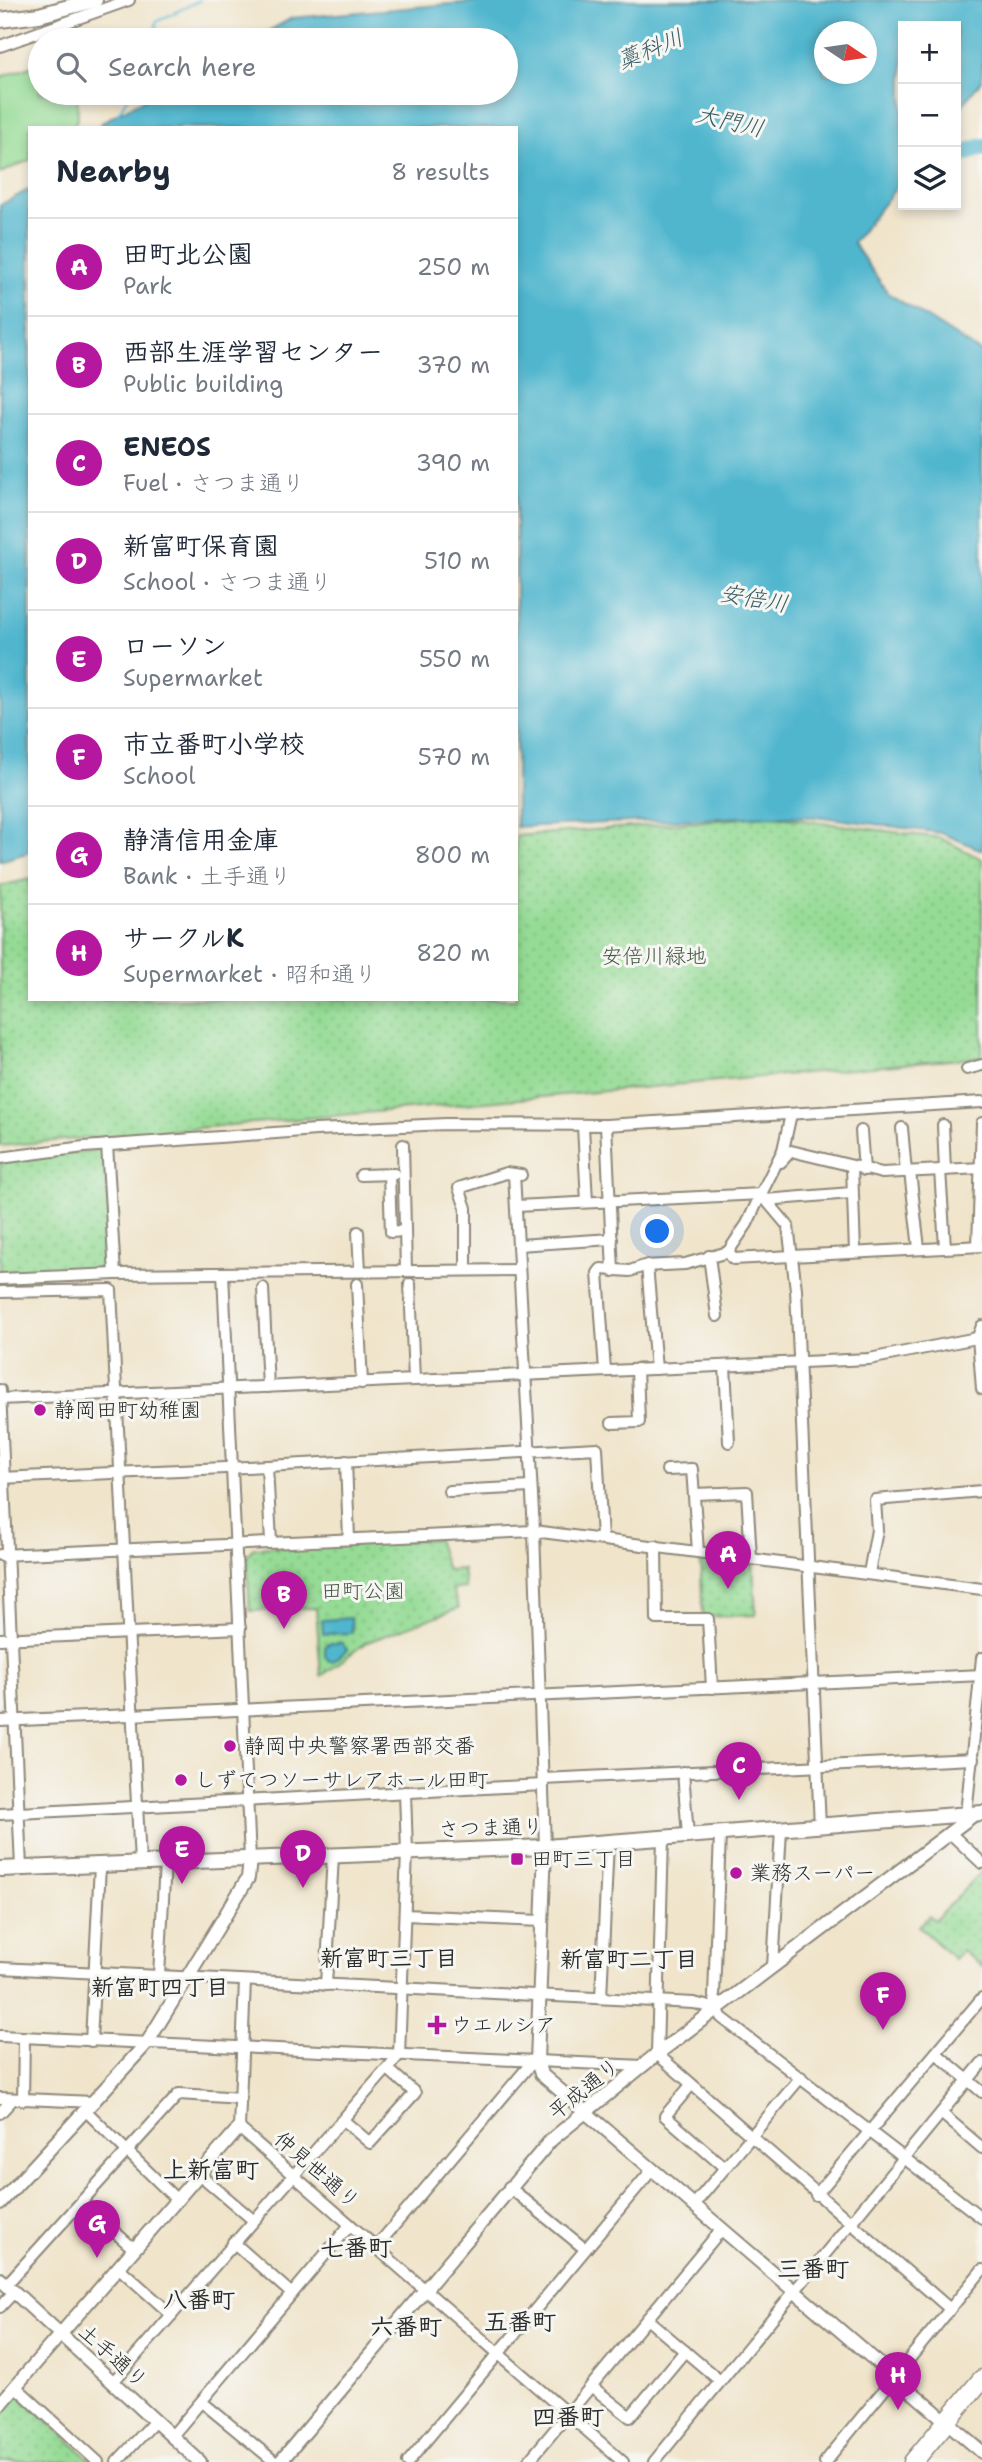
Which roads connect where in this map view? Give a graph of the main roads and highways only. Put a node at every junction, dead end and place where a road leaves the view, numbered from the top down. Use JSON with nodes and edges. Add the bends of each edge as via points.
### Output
{"nodes":[{"id":1,"x":95,"y":0,"type":"edge"},
{"id":2,"x":0,"y":20,"type":"edge"},
{"id":3,"x":975,"y":1813,"type":"edge"},
{"id":4,"x":0,"y":1869,"type":"edge"},
{"id":5,"x":982,"y":2379,"type":"edge"},
{"id":6,"x":913,"y":2462,"type":"edge"}],
"edges":[{"from":1,"to":2,"type":"main road"},
{"from":3,"to":4,"type":"main road","name":"さつま通り","via":[[545,1847]]},
{"from":5,"to":6,"type":"highway"}]}
